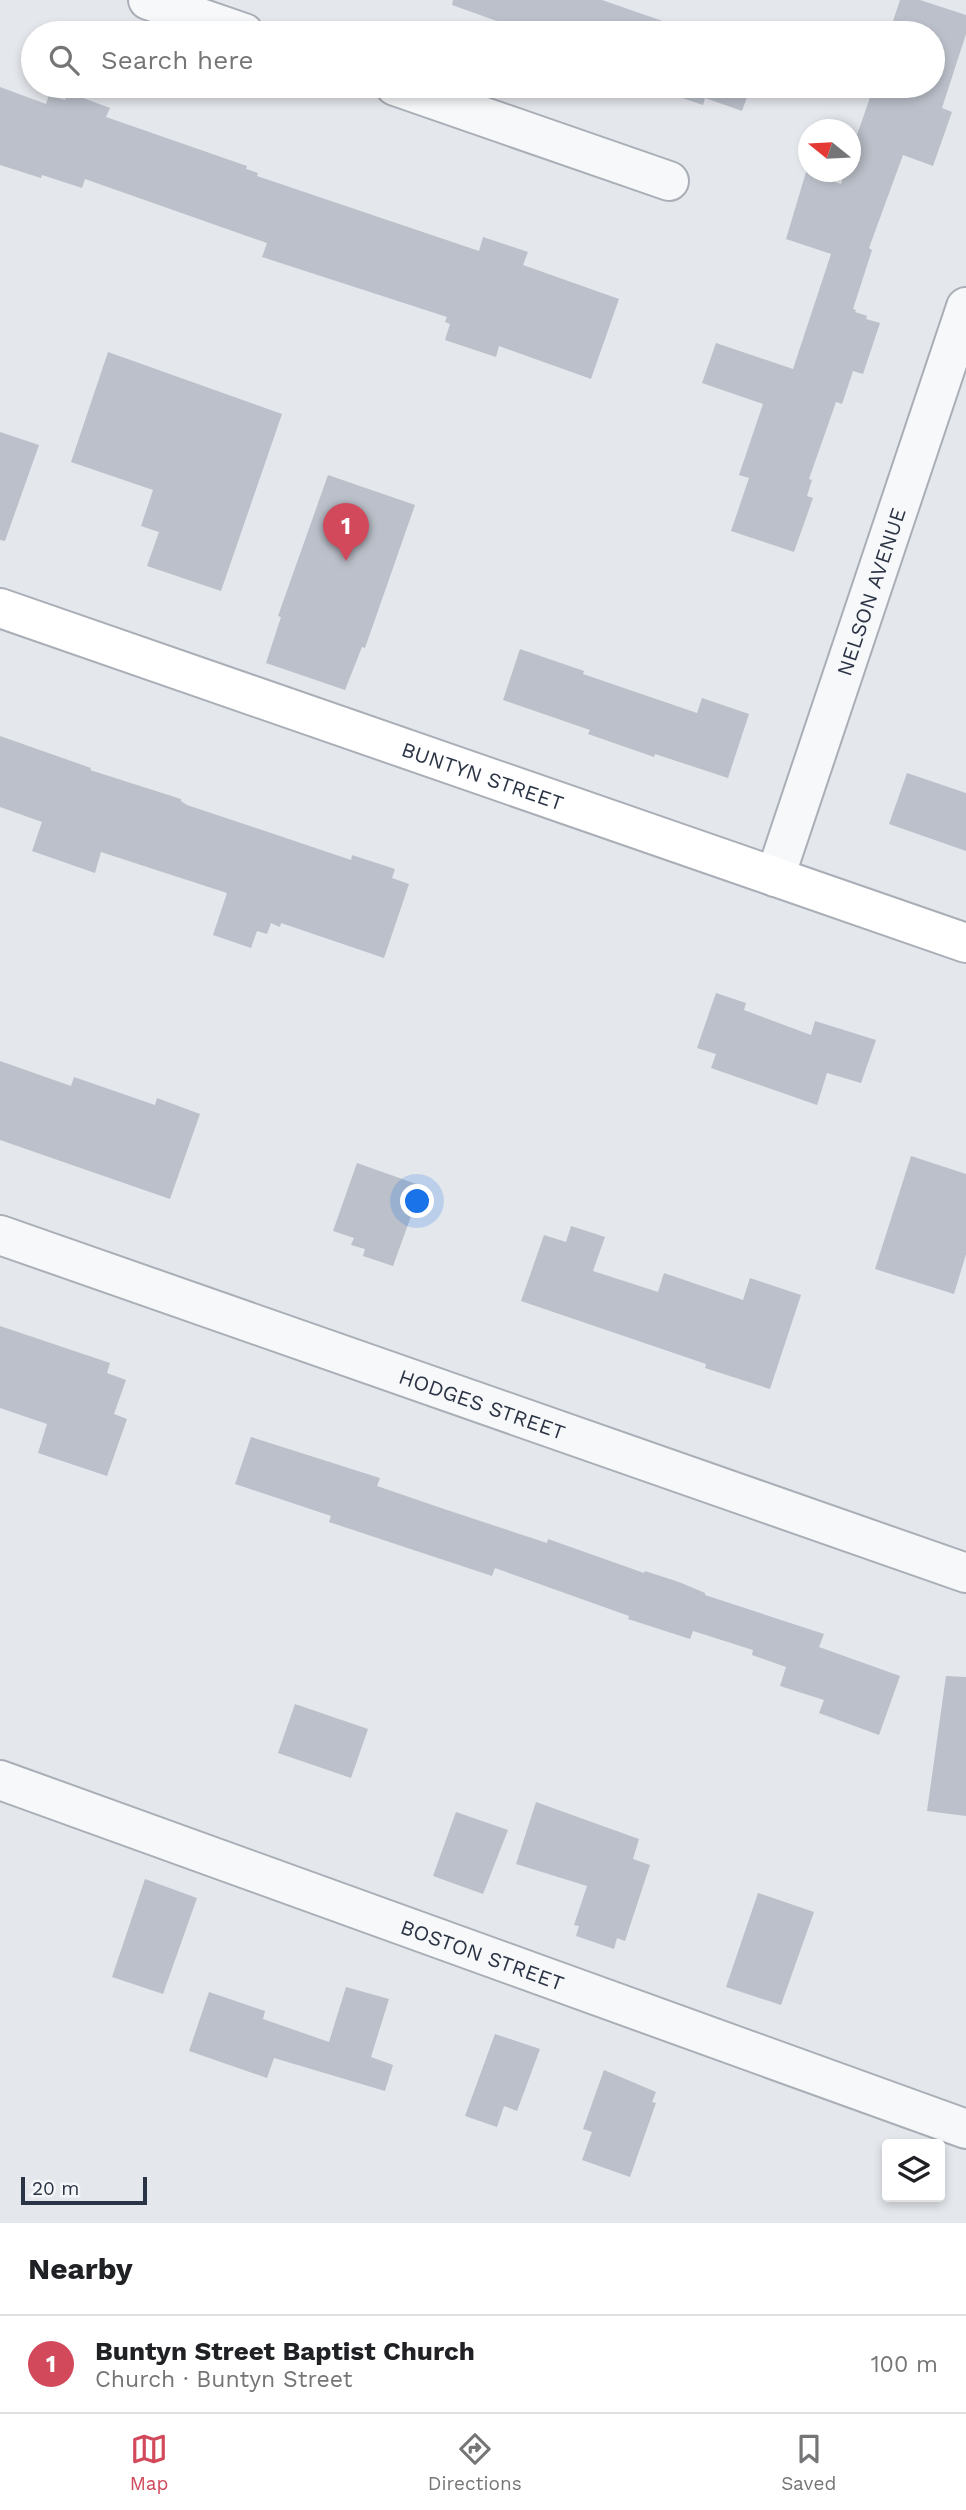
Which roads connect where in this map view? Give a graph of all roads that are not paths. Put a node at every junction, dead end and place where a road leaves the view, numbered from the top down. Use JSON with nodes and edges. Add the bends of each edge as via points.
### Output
{"nodes":[{"id":1,"x":148,"y":0,"type":"edge"},
{"id":2,"x":209,"y":21,"type":"edge"},
{"id":3,"x":430,"y":98,"type":"edge"},
{"id":4,"x":669,"y":181,"type":"dead end"},
{"id":5,"x":966,"y":307,"type":"edge"},
{"id":6,"x":0,"y":608,"type":"edge"},
{"id":7,"x":775,"y":877,"type":"junction"},
{"id":8,"x":966,"y":943,"type":"edge"},
{"id":9,"x":0,"y":1235,"type":"edge"},
{"id":10,"x":966,"y":1573,"type":"edge"},
{"id":11,"x":0,"y":1780,"type":"edge"},
{"id":12,"x":966,"y":2129,"type":"edge"}],
"edges":[{"from":1,"to":2,"type":"street"},
{"from":3,"to":4,"type":"street"},
{"from":5,"to":7,"type":"street","name":"NELSON AVENUE"},
{"from":6,"to":7,"type":"street","name":"BUNTYN STREET"},
{"from":7,"to":8,"type":"street","name":"BUNTYN STREET"},
{"from":9,"to":10,"type":"street","name":"HODGES STREET"},
{"from":11,"to":12,"type":"street","name":"BOSTON STREET"}]}
